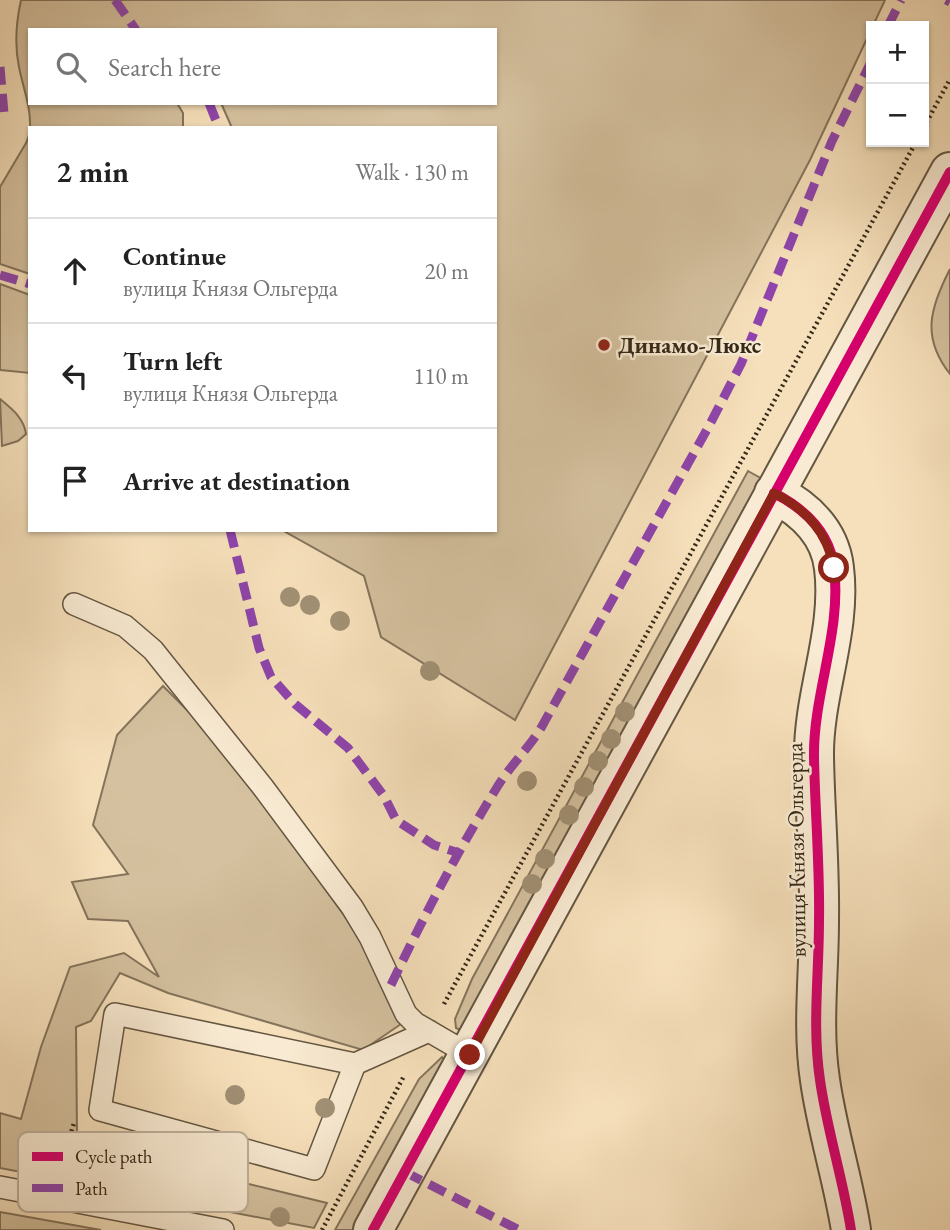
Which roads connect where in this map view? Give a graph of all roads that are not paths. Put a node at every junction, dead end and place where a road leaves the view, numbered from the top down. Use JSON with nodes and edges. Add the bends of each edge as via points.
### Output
{"nodes":[{"id":1,"x":950,"y":172,"type":"edge"},
{"id":2,"x":774,"y":493,"type":"junction"},
{"id":3,"x":74,"y":604,"type":"dead end"},
{"id":4,"x":429,"y":1031,"type":"junction"},
{"id":5,"x":470,"y":1055,"type":"junction"},
{"id":6,"x":355,"y":1064,"type":"junction"},
{"id":7,"x":180,"y":1132,"type":"edge"},
{"id":8,"x":248,"y":1151,"type":"edge"},
{"id":9,"x":0,"y":1188,"type":"edge"},
{"id":10,"x":18,"y":1192,"type":"edge"},
{"id":11,"x":126,"y":1212,"type":"edge"},
{"id":12,"x":223,"y":1230,"type":"edge"},
{"id":13,"x":373,"y":1230,"type":"edge"},
{"id":14,"x":851,"y":1230,"type":"edge"}],
"edges":[{"from":1,"to":2,"type":"street"},
{"from":2,"to":5,"type":"street"},
{"from":2,"to":14,"type":"street","name":"вулиця Князя Ольгерда","via":[[815,524],[834,568],[831,629],[814,741],[819,921],[816,1020],[820,1079]]},
{"from":3,"to":4,"type":"lane","via":[[125,626],[153,650],[336,886],[370,937],[400,1004],[415,1023]]},
{"from":4,"to":5,"type":"lane"},
{"from":4,"to":6,"type":"lane"},
{"from":5,"to":13,"type":"street"},
{"from":6,"to":7,"type":"lane","via":[[115,1014],[100,1110]]},
{"from":6,"to":8,"type":"lane","via":[[314,1169]]},
{"from":9,"to":10,"type":"lane"},
{"from":11,"to":12,"type":"lane"}]}
